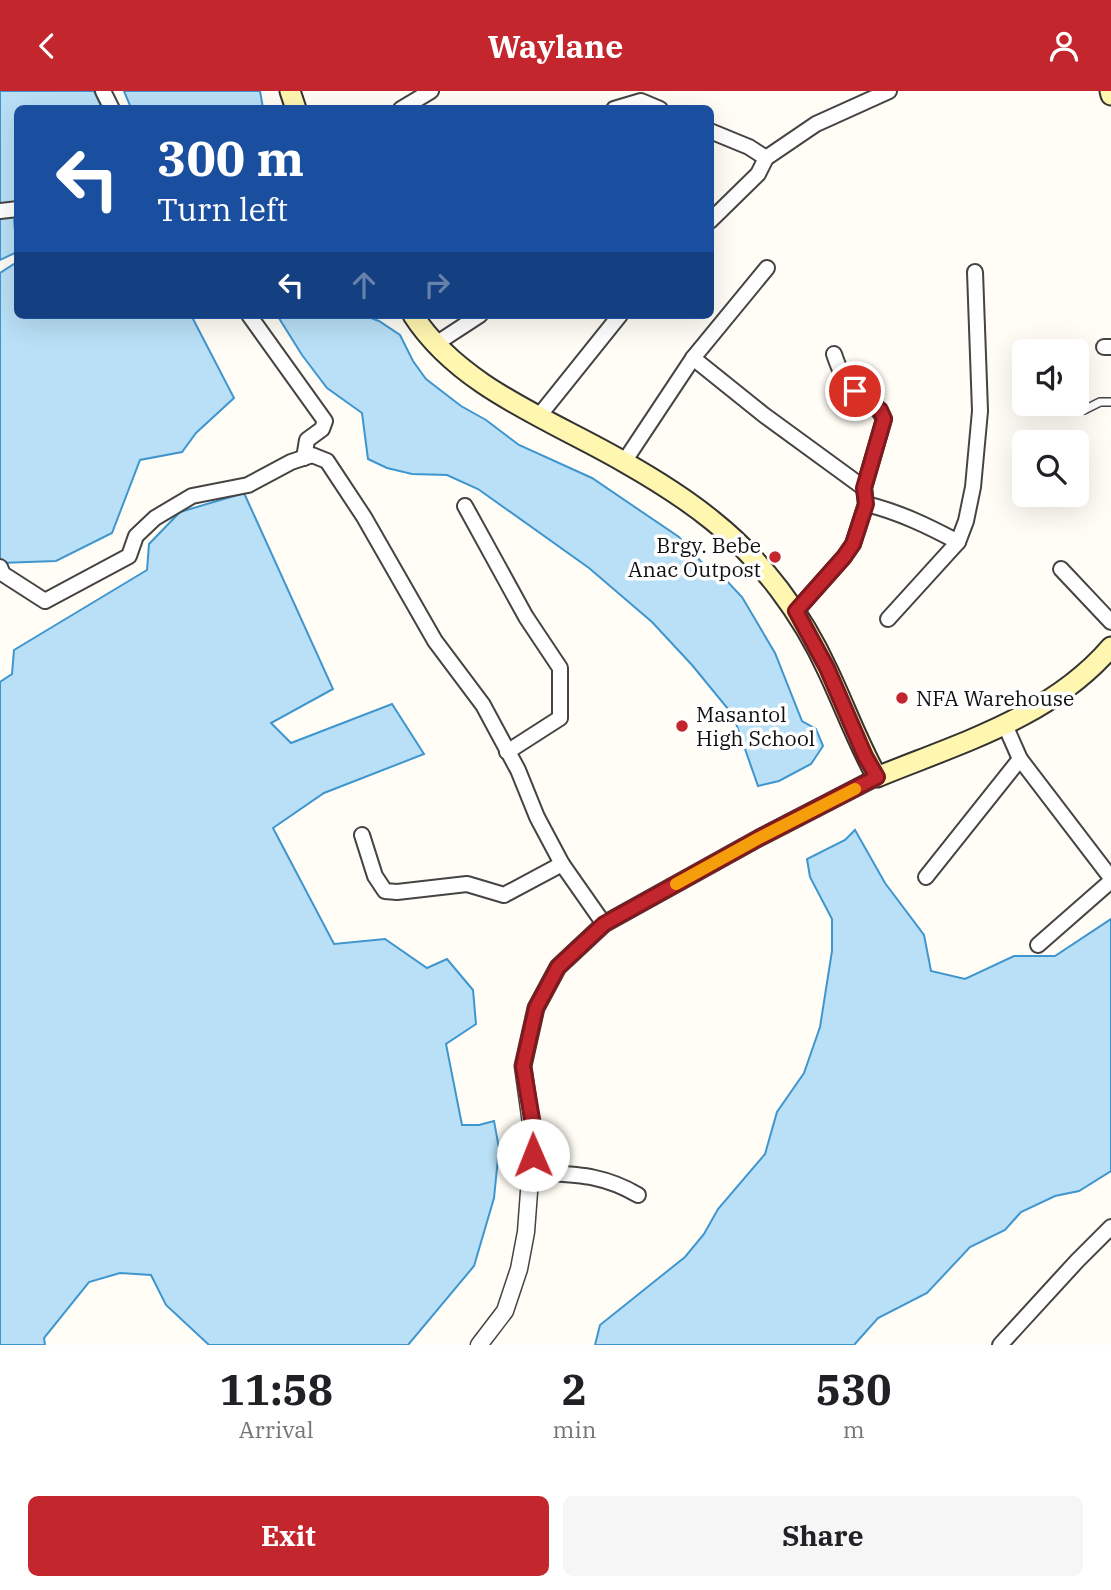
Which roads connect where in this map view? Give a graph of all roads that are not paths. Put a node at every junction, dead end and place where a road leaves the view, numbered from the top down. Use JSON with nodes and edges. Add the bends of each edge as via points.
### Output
{"nodes":[{"id":1,"x":431,"y":91,"type":"edge"},
{"id":2,"x":889,"y":91,"type":"edge"},
{"id":3,"x":408,"y":105,"type":"edge"},
{"id":4,"x":628,"y":105,"type":"edge"},
{"id":5,"x":650,"y":105,"type":"edge"},
{"id":6,"x":714,"y":133,"type":"edge"},
{"id":7,"x":766,"y":158,"type":"junction"},
{"id":8,"x":714,"y":217,"type":"edge"},
{"id":9,"x":767,"y":268,"type":"dead end"},
{"id":10,"x":975,"y":272,"type":"dead end"},
{"id":11,"x":252,"y":319,"type":"edge"},
{"id":12,"x":416,"y":319,"type":"edge"},
{"id":13,"x":474,"y":319,"type":"edge"},
{"id":14,"x":617,"y":319,"type":"edge"},
{"id":15,"x":434,"y":345,"type":"junction"},
{"id":16,"x":834,"y":354,"type":"dead end"},
{"id":17,"x":694,"y":358,"type":"junction"},
{"id":18,"x":1111,"y":402,"type":"edge"},
{"id":19,"x":1089,"y":408,"type":"edge"},
{"id":20,"x":538,"y":416,"type":"junction"},
{"id":21,"x":304,"y":458,"type":"junction"},
{"id":22,"x":624,"y":462,"type":"junction"},
{"id":23,"x":864,"y":488,"type":"junction"},
{"id":24,"x":866,"y":504,"type":"junction"},
{"id":25,"x":465,"y":506,"type":"dead end"},
{"id":26,"x":958,"y":542,"type":"junction"},
{"id":27,"x":0,"y":567,"type":"edge"},
{"id":28,"x":1061,"y":569,"type":"dead end"},
{"id":29,"x":796,"y":611,"type":"junction"},
{"id":30,"x":888,"y":618,"type":"dead end"},
{"id":31,"x":1111,"y":622,"type":"edge"},
{"id":32,"x":1111,"y":647,"type":"edge"},
{"id":33,"x":1005,"y":725,"type":"junction"},
{"id":34,"x":507,"y":752,"type":"junction"},
{"id":35,"x":1020,"y":759,"type":"junction"},
{"id":36,"x":877,"y":777,"type":"junction"},
{"id":37,"x":362,"y":835,"type":"dead end"},
{"id":38,"x":562,"y":864,"type":"junction"},
{"id":39,"x":926,"y":877,"type":"dead end"},
{"id":40,"x":1111,"y":880,"type":"edge"},
{"id":41,"x":604,"y":924,"type":"junction"},
{"id":42,"x":1038,"y":945,"type":"dead end"},
{"id":43,"x":532,"y":1173,"type":"junction"},
{"id":44,"x":638,"y":1195,"type":"dead end"},
{"id":45,"x":1111,"y":1227,"type":"edge"},
{"id":46,"x":479,"y":1345,"type":"edge"},
{"id":47,"x":1000,"y":1345,"type":"edge"}],
"edges":[{"from":1,"to":3,"type":"street"},
{"from":2,"to":7,"type":"street","via":[[816,124]]},
{"from":4,"to":5,"type":"street","via":[[641,101]]},
{"from":6,"to":7,"type":"street"},
{"from":7,"to":8,"type":"street","via":[[758,174]]},
{"from":9,"to":17,"type":"street"},
{"from":10,"to":26,"type":"street","via":[[980,411],[973,487]]},
{"from":11,"to":21,"type":"street","via":[[325,421],[307,440]]},
{"from":12,"to":15,"type":"main road"},
{"from":13,"to":15,"type":"street"},
{"from":14,"to":20,"type":"street"},
{"from":15,"to":20,"type":"main road","via":[[474,377]]},
{"from":16,"to":23,"type":"street","via":[[842,376],[884,419]]},
{"from":17,"to":22,"type":"street"},
{"from":17,"to":23,"type":"street"},
{"from":18,"to":19,"type":"lane"},
{"from":20,"to":22,"type":"main road"},
{"from":21,"to":27,"type":"street","via":[[248,485],[192,496],[155,518],[136,536],[129,556],[45,601],[3,574]]},
{"from":21,"to":34,"type":"street","via":[[312,455],[327,461],[435,641],[483,705]]},
{"from":22,"to":29,"type":"main road","via":[[728,534]]},
{"from":23,"to":24,"type":"street"},
{"from":24,"to":26,"type":"street","via":[[894,511]]},
{"from":24,"to":29,"type":"street","via":[[853,544]]},
{"from":25,"to":34,"type":"street","via":[[526,617],[560,668],[560,719]]},
{"from":26,"to":30,"type":"street"},
{"from":28,"to":31,"type":"street"},
{"from":29,"to":36,"type":"main road"},
{"from":32,"to":33,"type":"main road","via":[[1064,691]]},
{"from":33,"to":35,"type":"street"},
{"from":33,"to":36,"type":"main road"},
{"from":34,"to":38,"type":"street"},
{"from":35,"to":39,"type":"street"},
{"from":35,"to":40,"type":"street"},
{"from":36,"to":41,"type":"street"},
{"from":37,"to":38,"type":"street","via":[[384,891],[467,884],[504,895]]},
{"from":38,"to":41,"type":"street"},
{"from":40,"to":42,"type":"street"},
{"from":41,"to":43,"type":"street","via":[[558,967],[536,1008],[523,1066],[533,1125]]},
{"from":43,"to":44,"type":"street","via":[[590,1175]]},
{"from":43,"to":46,"type":"street","via":[[519,1269],[505,1311]]},
{"from":45,"to":47,"type":"street"}]}
